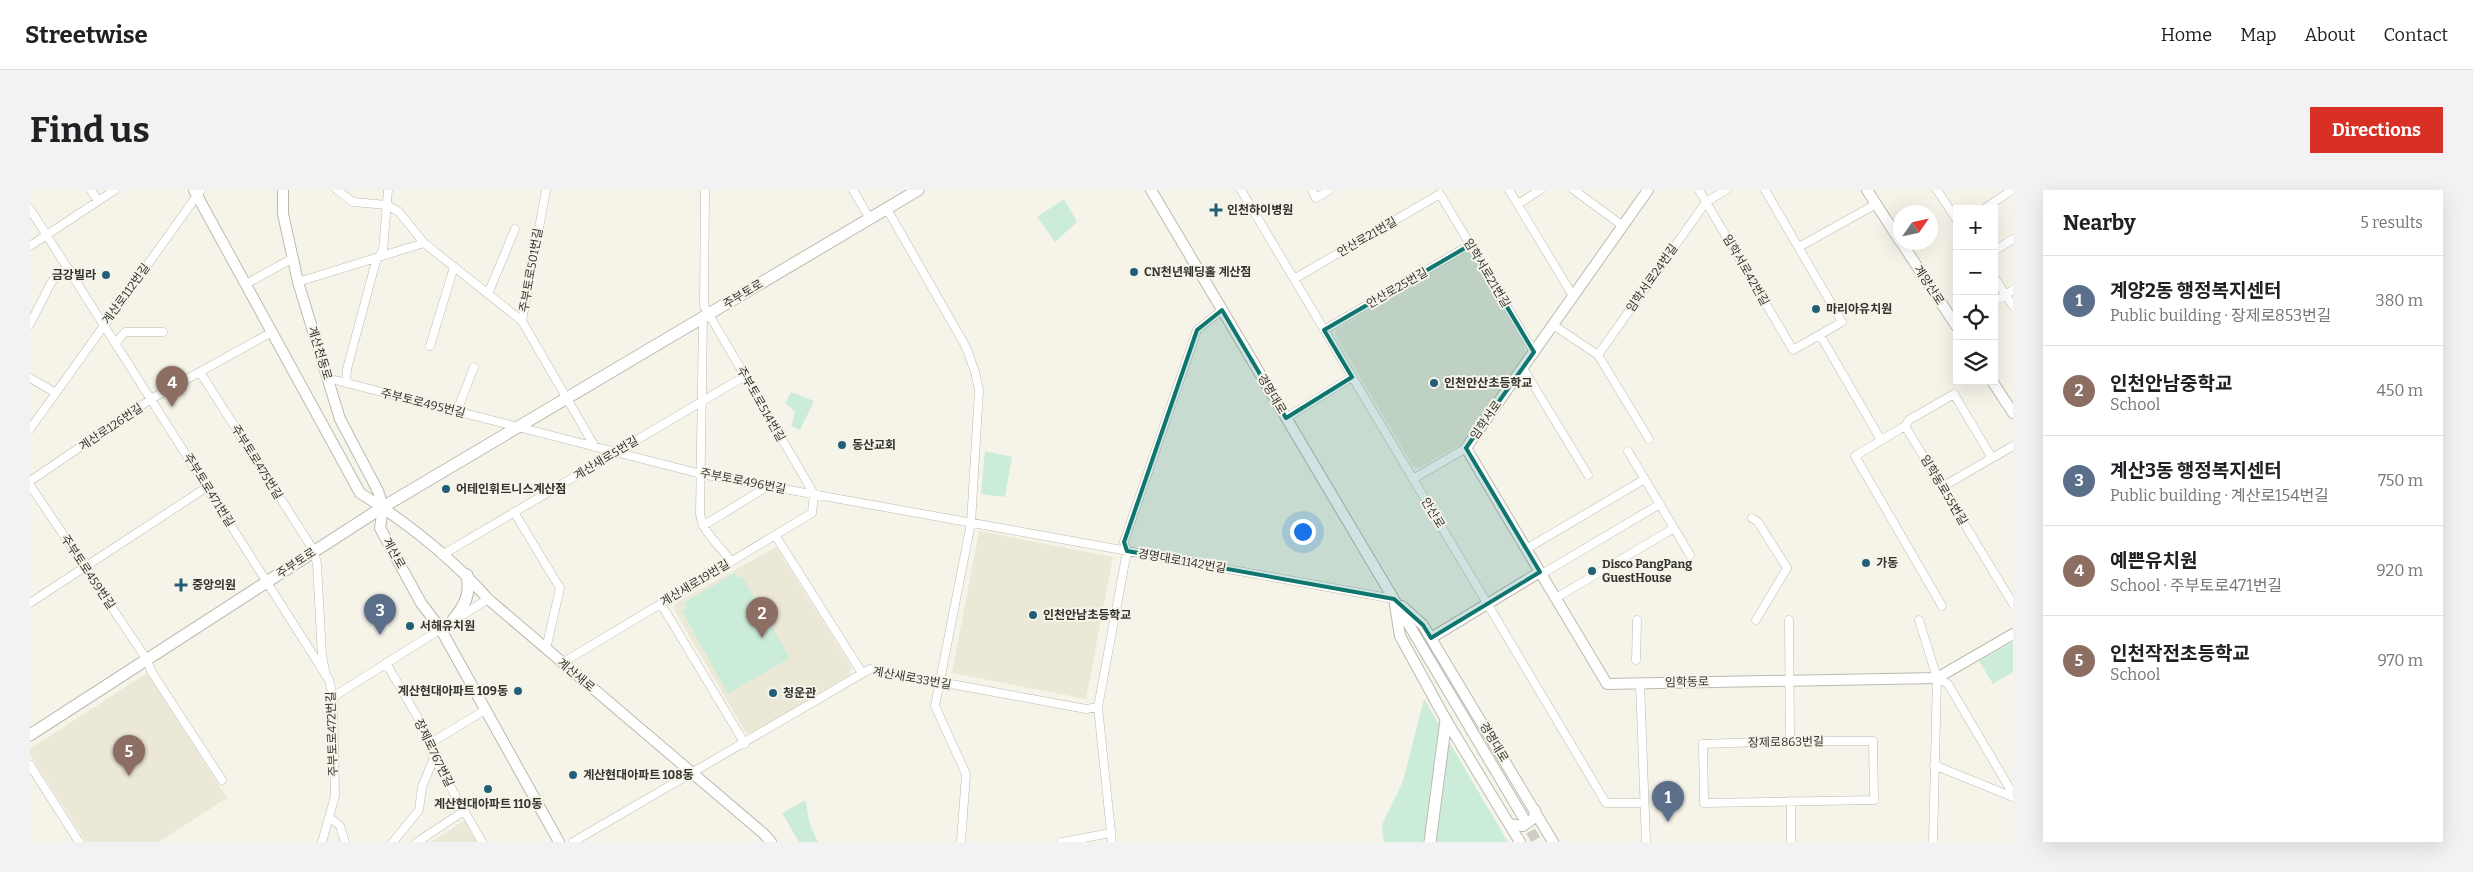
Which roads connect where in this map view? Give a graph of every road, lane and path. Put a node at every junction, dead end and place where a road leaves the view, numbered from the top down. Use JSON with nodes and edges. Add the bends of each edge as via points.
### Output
{"nodes":[{"id":1,"x":91,"y":190,"type":"edge"},
{"id":2,"x":115,"y":190,"type":"edge"},
{"id":3,"x":283,"y":190,"type":"edge"},
{"id":4,"x":337,"y":190,"type":"edge"},
{"id":5,"x":388,"y":190,"type":"edge"},
{"id":6,"x":546,"y":190,"type":"edge"},
{"id":7,"x":705,"y":190,"type":"edge"},
{"id":8,"x":853,"y":190,"type":"edge"},
{"id":9,"x":918,"y":190,"type":"edge"},
{"id":10,"x":1241,"y":190,"type":"edge"},
{"id":11,"x":1312,"y":190,"type":"edge"},
{"id":12,"x":1330,"y":190,"type":"edge"},
{"id":13,"x":1509,"y":190,"type":"edge"},
{"id":14,"x":1540,"y":190,"type":"edge"},
{"id":15,"x":1574,"y":190,"type":"edge"},
{"id":16,"x":1648,"y":190,"type":"edge"},
{"id":17,"x":1699,"y":190,"type":"edge"},
{"id":18,"x":1726,"y":190,"type":"edge"},
{"id":19,"x":1765,"y":190,"type":"edge"},
{"id":20,"x":1867,"y":190,"type":"edge"},
{"id":21,"x":1937,"y":190,"type":"edge"},
{"id":22,"x":2012,"y":190,"type":"edge"},
{"id":23,"x":197,"y":192,"type":"edge"},
{"id":24,"x":1156,"y":192,"type":"edge"},
{"id":25,"x":1440,"y":194,"type":"joint"},
{"id":26,"x":98,"y":201,"type":"junction"},
{"id":27,"x":1706,"y":202,"type":"junction"},
{"id":28,"x":1518,"y":204,"type":"junction"},
{"id":29,"x":1876,"y":204,"type":"junction"},
{"id":30,"x":387,"y":205,"type":"junction"},
{"id":31,"x":1990,"y":205,"type":"edge"},
{"id":32,"x":887,"y":208,"type":"junction"},
{"id":33,"x":30,"y":209,"type":"edge"},
{"id":34,"x":1953,"y":214,"type":"edge"},
{"id":35,"x":870,"y":219,"type":"junction"},
{"id":36,"x":1623,"y":226,"type":"junction"},
{"id":37,"x":515,"y":229,"type":"dead end"},
{"id":38,"x":1893,"y":230,"type":"edge"},
{"id":39,"x":47,"y":235,"type":"junction"},
{"id":40,"x":2013,"y":239,"type":"edge"},
{"id":41,"x":424,"y":243,"type":"junction"},
{"id":42,"x":1470,"y":245,"type":"junction"},
{"id":43,"x":30,"y":246,"type":"edge"},
{"id":44,"x":1799,"y":247,"type":"junction"},
{"id":45,"x":1906,"y":250,"type":"edge"},
{"id":46,"x":1996,"y":250,"type":"edge"},
{"id":47,"x":379,"y":257,"type":"junction"},
{"id":48,"x":293,"y":258,"type":"junction"},
{"id":49,"x":454,"y":268,"type":"junction"},
{"id":50,"x":69,"y":270,"type":"junction"},
{"id":51,"x":1294,"y":279,"type":"junction"},
{"id":52,"x":298,"y":282,"type":"junction"},
{"id":53,"x":1998,"y":283,"type":"edge"},
{"id":54,"x":246,"y":284,"type":"junction"},
{"id":55,"x":2013,"y":290,"type":"edge"},
{"id":56,"x":488,"y":294,"type":"junction"},
{"id":57,"x":2006,"y":295,"type":"junction"},
{"id":58,"x":1573,"y":296,"type":"junction"},
{"id":59,"x":1998,"y":300,"type":"edge"},
{"id":60,"x":2013,"y":306,"type":"edge"},
{"id":61,"x":1222,"y":310,"type":"junction"},
{"id":62,"x":706,"y":316,"type":"junction"},
{"id":63,"x":522,"y":321,"type":"junction"},
{"id":64,"x":1953,"y":321,"type":"edge"},
{"id":65,"x":30,"y":324,"type":"edge"},
{"id":66,"x":104,"y":325,"type":"junction"},
{"id":67,"x":1553,"y":325,"type":"junction"},
{"id":68,"x":1324,"y":330,"type":"junction"},
{"id":69,"x":163,"y":332,"type":"dead end"},
{"id":70,"x":272,"y":332,"type":"junction"},
{"id":71,"x":1820,"y":335,"type":"junction"},
{"id":72,"x":116,"y":343,"type":"junction"},
{"id":73,"x":430,"y":346,"type":"dead end"},
{"id":74,"x":1534,"y":352,"type":"junction"},
{"id":75,"x":1598,"y":354,"type":"junction"},
{"id":76,"x":474,"y":367,"type":"dead end"},
{"id":77,"x":1523,"y":368,"type":"junction"},
{"id":78,"x":200,"y":372,"type":"junction"},
{"id":79,"x":745,"y":376,"type":"junction"},
{"id":80,"x":1352,"y":377,"type":"junction"},
{"id":81,"x":30,"y":378,"type":"edge"},
{"id":82,"x":327,"y":378,"type":"junction"},
{"id":83,"x":346,"y":383,"type":"junction"},
{"id":84,"x":1995,"y":385,"type":"edge"},
{"id":85,"x":56,"y":393,"type":"junction"},
{"id":86,"x":567,"y":398,"type":"junction"},
{"id":87,"x":151,"y":399,"type":"junction"},
{"id":88,"x":702,"y":402,"type":"junction"},
{"id":89,"x":457,"y":412,"type":"junction"},
{"id":90,"x":2013,"y":413,"type":"edge"},
{"id":91,"x":1286,"y":418,"type":"junction"},
{"id":92,"x":1905,"y":426,"type":"junction"},
{"id":93,"x":518,"y":427,"type":"junction"},
{"id":94,"x":30,"y":429,"type":"edge"},
{"id":95,"x":1649,"y":439,"type":"dead end"},
{"id":96,"x":1881,"y":440,"type":"junction"},
{"id":97,"x":2013,"y":446,"type":"edge"},
{"id":98,"x":595,"y":447,"type":"junction"},
{"id":99,"x":1466,"y":448,"type":"junction"},
{"id":100,"x":1628,"y":451,"type":"dead end"},
{"id":101,"x":616,"y":452,"type":"junction"},
{"id":102,"x":1992,"y":458,"type":"junction"},
{"id":103,"x":701,"y":474,"type":"junction"},
{"id":104,"x":1588,"y":475,"type":"dead end"},
{"id":105,"x":1645,"y":479,"type":"junction"},
{"id":106,"x":1413,"y":480,"type":"junction"},
{"id":107,"x":30,"y":483,"type":"edge"},
{"id":108,"x":768,"y":486,"type":"junction"},
{"id":109,"x":207,"y":487,"type":"junction"},
{"id":110,"x":1942,"y":487,"type":"junction"},
{"id":111,"x":814,"y":494,"type":"junction"},
{"id":112,"x":1660,"y":504,"type":"junction"},
{"id":113,"x":383,"y":507,"type":"junction"},
{"id":114,"x":514,"y":512,"type":"junction"},
{"id":115,"x":1752,"y":518,"type":"dead end"},
{"id":116,"x":971,"y":523,"type":"junction"},
{"id":117,"x":703,"y":526,"type":"junction"},
{"id":118,"x":1674,"y":528,"type":"junction"},
{"id":119,"x":776,"y":535,"type":"junction"},
{"id":120,"x":1526,"y":548,"type":"junction"},
{"id":121,"x":314,"y":551,"type":"junction"},
{"id":122,"x":1127,"y":551,"type":"junction"},
{"id":123,"x":442,"y":555,"type":"junction"},
{"id":124,"x":1690,"y":555,"type":"dead end"},
{"id":125,"x":731,"y":562,"type":"junction"},
{"id":126,"x":85,"y":567,"type":"junction"},
{"id":127,"x":1541,"y":573,"type":"junction"},
{"id":128,"x":467,"y":575,"type":"junction"},
{"id":129,"x":267,"y":581,"type":"junction"},
{"id":130,"x":1556,"y":598,"type":"junction"},
{"id":131,"x":488,"y":599,"type":"junction"},
{"id":132,"x":1394,"y":599,"type":"junction"},
{"id":133,"x":30,"y":603,"type":"edge"},
{"id":134,"x":661,"y":604,"type":"junction"},
{"id":135,"x":1487,"y":604,"type":"junction"},
{"id":136,"x":2013,"y":604,"type":"edge"},
{"id":137,"x":1942,"y":606,"type":"dead end"},
{"id":138,"x":453,"y":620,"type":"junction"},
{"id":139,"x":1637,"y":620,"type":"dead end"},
{"id":140,"x":1756,"y":620,"type":"dead end"},
{"id":141,"x":1789,"y":620,"type":"dead end"},
{"id":142,"x":1919,"y":620,"type":"dead end"},
{"id":143,"x":440,"y":628,"type":"junction"},
{"id":144,"x":2013,"y":634,"type":"edge"},
{"id":145,"x":1431,"y":638,"type":"junction"},
{"id":146,"x":546,"y":649,"type":"junction"},
{"id":147,"x":146,"y":660,"type":"junction"},
{"id":148,"x":1636,"y":660,"type":"dead end"},
{"id":149,"x":386,"y":663,"type":"junction"},
{"id":150,"x":562,"y":663,"type":"junction"},
{"id":151,"x":862,"y":672,"type":"junction"},
{"id":152,"x":326,"y":676,"type":"junction"},
{"id":153,"x":1937,"y":678,"type":"junction"},
{"id":154,"x":1790,"y":680,"type":"junction"},
{"id":155,"x":940,"y":683,"type":"junction"},
{"id":156,"x":1640,"y":683,"type":"junction"},
{"id":157,"x":333,"y":698,"type":"junction"},
{"id":158,"x":1098,"y":707,"type":"junction"},
{"id":159,"x":485,"y":710,"type":"junction"},
{"id":160,"x":1446,"y":720,"type":"junction"},
{"id":161,"x":31,"y":732,"type":"edge"},
{"id":162,"x":1790,"y":741,"type":"junction"},
{"id":163,"x":432,"y":742,"type":"junction"},
{"id":164,"x":745,"y":744,"type":"junction"},
{"id":165,"x":434,"y":758,"type":"junction"},
{"id":166,"x":30,"y":765,"type":"edge"},
{"id":167,"x":1934,"y":765,"type":"junction"},
{"id":168,"x":693,"y":774,"type":"junction"},
{"id":169,"x":222,"y":780,"type":"dead end"},
{"id":170,"x":2013,"y":795,"type":"edge"},
{"id":171,"x":1791,"y":801,"type":"junction"},
{"id":172,"x":1644,"y":803,"type":"junction"},
{"id":173,"x":1535,"y":810,"type":"junction"},
{"id":174,"x":464,"y":811,"type":"junction"},
{"id":175,"x":329,"y":817,"type":"junction"},
{"id":176,"x":1523,"y":817,"type":"tunnel mouth"},
{"id":177,"x":1509,"y":824,"type":"junction"},
{"id":178,"x":1111,"y":833,"type":"junction"},
{"id":179,"x":79,"y":842,"type":"edge"},
{"id":180,"x":322,"y":842,"type":"edge"},
{"id":181,"x":345,"y":842,"type":"edge"},
{"id":182,"x":393,"y":842,"type":"edge"},
{"id":183,"x":417,"y":842,"type":"edge"},
{"id":184,"x":482,"y":842,"type":"edge"},
{"id":185,"x":559,"y":842,"type":"edge"},
{"id":186,"x":573,"y":842,"type":"edge"},
{"id":187,"x":771,"y":842,"type":"edge"},
{"id":188,"x":962,"y":842,"type":"edge"},
{"id":189,"x":1062,"y":842,"type":"edge"},
{"id":190,"x":1112,"y":842,"type":"edge"},
{"id":191,"x":1430,"y":842,"type":"edge"},
{"id":192,"x":1520,"y":842,"type":"edge"},
{"id":193,"x":1553,"y":842,"type":"edge"},
{"id":194,"x":1646,"y":842,"type":"edge"},
{"id":195,"x":1791,"y":842,"type":"edge"},
{"id":196,"x":1933,"y":842,"type":"edge"}],
"edges":[{"from":1,"to":26,"type":"street"},
{"from":2,"to":26,"type":"street"},
{"from":3,"to":48,"type":"street","name":"계산천동로","via":[[283,214]]},
{"from":4,"to":30,"type":"street","via":[[358,204]]},
{"from":5,"to":30,"type":"street"},
{"from":6,"to":63,"type":"street","name":"주부토로501번길"},
{"from":7,"to":62,"type":"street"},
{"from":8,"to":35,"type":"street"},
{"from":9,"to":32,"type":"main road","name":"주부토로"},
{"from":10,"to":51,"type":"street","name":"안산로"},
{"from":11,"to":12,"type":"street","via":[[1316,198]]},
{"from":13,"to":28,"type":"street"},
{"from":14,"to":28,"type":"street"},
{"from":15,"to":36,"type":"street"},
{"from":16,"to":36,"type":"street","name":"임학서로"},
{"from":17,"to":27,"type":"street","name":"임학서로42번길"},
{"from":18,"to":27,"type":"street"},
{"from":19,"to":44,"type":"street"},
{"from":20,"to":29,"type":"street","name":"계양산로"},
{"from":21,"to":34,"type":"street"},
{"from":22,"to":31,"type":"street"},
{"from":23,"to":54,"type":"street"},
{"from":23,"to":66,"type":"street","name":"계산로112번길"},
{"from":24,"to":61,"type":"street","name":"경명대로"},
{"from":25,"to":42,"type":"street","name":"임학서로21번길"},
{"from":25,"to":51,"type":"street","name":"안산로21번길"},
{"from":26,"to":39,"type":"street"},
{"from":27,"to":71,"type":"street","name":"임학서로42번길","via":[[1793,350]]},
{"from":27,"to":75,"type":"street","name":"임학서로24번길"},
{"from":28,"to":58,"type":"street"},
{"from":29,"to":38,"type":"street","name":"계양산로"},
{"from":29,"to":44,"type":"street"},
{"from":30,"to":41,"type":"street","via":[[399,212]]},
{"from":30,"to":47,"type":"street","via":[[383,250]]},
{"from":32,"to":35,"type":"main road","name":"주부토로"},
{"from":32,"to":116,"type":"street","via":[[966,347],[975,372],[979,390]]},
{"from":33,"to":39,"type":"street","name":"주부토로471번길"},
{"from":35,"to":62,"type":"main road","name":"주부토로"},
{"from":36,"to":58,"type":"street","name":"임학서로"},
{"from":37,"to":56,"type":"street"},
{"from":39,"to":43,"type":"street"},
{"from":39,"to":50,"type":"street","name":"주부토로471번길"},
{"from":40,"to":46,"type":"street"},
{"from":41,"to":47,"type":"street"},
{"from":41,"to":49,"type":"street"},
{"from":42,"to":68,"type":"street","name":"안산로25번길"},
{"from":42,"to":74,"type":"street","name":"임학서로21번길"},
{"from":44,"to":71,"type":"street","via":[[1842,322]]},
{"from":45,"to":64,"type":"street","name":"계양산로"},
{"from":47,"to":52,"type":"street"},
{"from":47,"to":83,"type":"street"},
{"from":48,"to":52,"type":"street","name":"계산천동로"},
{"from":48,"to":54,"type":"street"},
{"from":49,"to":56,"type":"street"},
{"from":49,"to":73,"type":"street"},
{"from":50,"to":65,"type":"street","via":[[52,281]]},
{"from":50,"to":66,"type":"street","name":"주부토로471번길"},
{"from":51,"to":68,"type":"street","name":"안산로"},
{"from":52,"to":82,"type":"street","name":"계산천동로"},
{"from":53,"to":57,"type":"street"},
{"from":54,"to":70,"type":"street"},
{"from":55,"to":57,"type":"street"},
{"from":56,"to":63,"type":"street"},
{"from":57,"to":59,"type":"street"},
{"from":57,"to":60,"type":"street"},
{"from":58,"to":67,"type":"street","name":"임학서로"},
{"from":61,"to":91,"type":"street","name":"경명대로"},
{"from":61,"to":122,"type":"street","via":[[1197,330],[1124,542]]},
{"from":62,"to":79,"type":"street","name":"주부토로514번길"},
{"from":62,"to":86,"type":"main road","name":"주부토로"},
{"from":62,"to":88,"type":"street"},
{"from":63,"to":86,"type":"street","name":"주부토로501번길"},
{"from":66,"to":72,"type":"street","name":"주부토로471번길"},
{"from":66,"to":85,"type":"street","name":"계산로112번길"},
{"from":67,"to":74,"type":"street","name":"임학서로"},
{"from":67,"to":75,"type":"street"},
{"from":68,"to":80,"type":"street","name":"안산로"},
{"from":69,"to":72,"type":"street","via":[[125,332]]},
{"from":70,"to":78,"type":"street","name":"계산로126번길"},
{"from":70,"to":113,"type":"street","via":[[360,493]]},
{"from":71,"to":96,"type":"street"},
{"from":72,"to":87,"type":"street","name":"주부토로471번길"},
{"from":74,"to":77,"type":"street","name":"임학서로"},
{"from":75,"to":95,"type":"street"},
{"from":76,"to":89,"type":"street"},
{"from":77,"to":99,"type":"street","name":"임학서로"},
{"from":77,"to":104,"type":"street"},
{"from":78,"to":87,"type":"street","name":"계산로126번길"},
{"from":78,"to":121,"type":"street","name":"주부토로475번길"},
{"from":79,"to":88,"type":"street","name":"계산새로5번길"},
{"from":79,"to":111,"type":"street","name":"주부토로514번길"},
{"from":80,"to":91,"type":"street"},
{"from":80,"to":106,"type":"street","name":"안산로"},
{"from":81,"to":85,"type":"street"},
{"from":82,"to":83,"type":"street","name":"주부토로495번길"},
{"from":82,"to":113,"type":"street","name":"계산천동로","via":[[340,418]]},
{"from":83,"to":89,"type":"street","name":"주부토로495번길"},
{"from":84,"to":90,"type":"street"},
{"from":85,"to":94,"type":"street","name":"계산로112번길"},
{"from":86,"to":93,"type":"main road","name":"주부토로"},
{"from":86,"to":98,"type":"street"},
{"from":87,"to":107,"type":"street","name":"계산로126번길"},
{"from":87,"to":109,"type":"street","name":"주부토로471번길"},
{"from":88,"to":101,"type":"street","name":"계산새로5번길"},
{"from":88,"to":103,"type":"street"},
{"from":89,"to":93,"type":"street","name":"주부토로495번길"},
{"from":91,"to":132,"type":"street","name":"경명대로"},
{"from":92,"to":96,"type":"street"},
{"from":92,"to":102,"type":"street","via":[[1909,420],[1954,394]]},
{"from":92,"to":110,"type":"street","name":"임학동로55번길"},
{"from":93,"to":98,"type":"street","name":"주부토로496번길"},
{"from":93,"to":113,"type":"main road","name":"주부토로"},
{"from":96,"to":137,"type":"street","via":[[1855,456]]},
{"from":97,"to":102,"type":"street"},
{"from":98,"to":101,"type":"street","name":"주부토로496번길"},
{"from":99,"to":106,"type":"street"},
{"from":99,"to":120,"type":"street","name":"임학서로"},
{"from":100,"to":105,"type":"street"},
{"from":101,"to":103,"type":"street","name":"주부토로496번길"},
{"from":101,"to":114,"type":"street","name":"계산새로5번길"},
{"from":102,"to":110,"type":"street"},
{"from":103,"to":108,"type":"street","name":"주부토로496번길"},
{"from":103,"to":117,"type":"street","via":[[700,514]]},
{"from":105,"to":112,"type":"street"},
{"from":105,"to":120,"type":"street"},
{"from":106,"to":135,"type":"street","name":"안산로"},
{"from":107,"to":126,"type":"street","name":"주부토로459번길"},
{"from":108,"to":111,"type":"street","name":"주부토로496번길"},
{"from":108,"to":117,"type":"street"},
{"from":109,"to":126,"type":"street"},
{"from":109,"to":129,"type":"street","name":"주부토로471번길"},
{"from":110,"to":136,"type":"street","name":"임학동로55번길"},
{"from":111,"to":116,"type":"street","name":"주부토로496번길"},
{"from":111,"to":119,"type":"street","name":"계산새로19번길","via":[[812,513]]},
{"from":112,"to":118,"type":"street"},
{"from":112,"to":127,"type":"street"},
{"from":113,"to":121,"type":"main road","name":"주부토로"},
{"from":113,"to":123,"type":"street","name":"계산새로"},
{"from":113,"to":143,"type":"street","name":"계산로","via":[[380,528],[421,603]]},
{"from":114,"to":123,"type":"street","name":"계산새로5번길"},
{"from":114,"to":146,"type":"street","via":[[560,588]]},
{"from":115,"to":140,"type":"street","via":[[1758,522],[1787,568]]},
{"from":116,"to":122,"type":"street","name":"경명대로1142번길"},
{"from":116,"to":155,"type":"street"},
{"from":117,"to":125,"type":"street"},
{"from":118,"to":124,"type":"street"},
{"from":118,"to":130,"type":"street"},
{"from":119,"to":125,"type":"street","name":"계산새로19번길"},
{"from":119,"to":151,"type":"street"},
{"from":120,"to":127,"type":"street","name":"임학서로"},
{"from":121,"to":129,"type":"main road","name":"주부토로"},
{"from":121,"to":152,"type":"street"},
{"from":122,"to":132,"type":"street","name":"경명대로1142번길"},
{"from":122,"to":158,"type":"street"},
{"from":123,"to":128,"type":"street","name":"계산새로"},
{"from":125,"to":134,"type":"street","name":"계산새로19번길"},
{"from":126,"to":133,"type":"street"},
{"from":126,"to":147,"type":"street","name":"주부토로459번길"},
{"from":127,"to":130,"type":"street","name":"임학동로"},
{"from":127,"to":135,"type":"street"},
{"from":128,"to":131,"type":"street","name":"계산새로"},
{"from":128,"to":138,"type":"main road","via":[[467,599]]},
{"from":129,"to":147,"type":"main road","name":"주부토로"},
{"from":129,"to":152,"type":"street","name":"주부토로472번길"},
{"from":130,"to":156,"type":"street","name":"임학동로","via":[[1607,684]]},
{"from":131,"to":138,"type":"street"},
{"from":131,"to":146,"type":"street","name":"계산새로"},
{"from":132,"to":145,"type":"street","name":"경명대로","via":[[1423,625]]},
{"from":132,"to":160,"type":"street","name":"경명대로","via":[[1400,636]]},
{"from":132,"to":176,"type":"street","name":"경명대로"},
{"from":134,"to":150,"type":"street","name":"계산새로19번길"},
{"from":134,"to":164,"type":"street"},
{"from":135,"to":145,"type":"street"},
{"from":135,"to":172,"type":"street","name":"안산로","via":[[1606,803]]},
{"from":138,"to":143,"type":"street"},
{"from":139,"to":148,"type":"street"},
{"from":141,"to":154,"type":"street"},
{"from":142,"to":153,"type":"street"},
{"from":143,"to":149,"type":"street"},
{"from":143,"to":159,"type":"street","name":"계산로"},
{"from":144,"to":153,"type":"street","name":"임학동로"},
{"from":145,"to":173,"type":"street","name":"경명대로"},
{"from":146,"to":150,"type":"street","name":"계산새로"},
{"from":147,"to":161,"type":"main road","name":"주부토로"},
{"from":147,"to":169,"type":"street","name":"주부토로459번길"},
{"from":149,"to":157,"type":"street"},
{"from":149,"to":163,"type":"street","name":"장제로767번길"},
{"from":150,"to":168,"type":"street","name":"계산새로"},
{"from":151,"to":155,"type":"street","name":"계산새로33번길","via":[[870,669]]},
{"from":151,"to":164,"type":"street","name":"계산새로33번길"},
{"from":152,"to":157,"type":"street","name":"주부토로472번길"},
{"from":153,"to":154,"type":"street","name":"임학동로"},
{"from":153,"to":167,"type":"street"},
{"from":153,"to":170,"type":"street","via":[[1948,684]]},
{"from":154,"to":156,"type":"street","name":"임학동로"},
{"from":154,"to":162,"type":"street"},
{"from":155,"to":158,"type":"street","name":"계산새로33번길","via":[[1086,709]]},
{"from":155,"to":188,"type":"street","via":[[936,706],[966,774]]},
{"from":156,"to":172,"type":"street"},
{"from":157,"to":175,"type":"street","name":"주부토로472번길","via":[[335,796]]},
{"from":158,"to":178,"type":"street"},
{"from":159,"to":163,"type":"street"},
{"from":159,"to":185,"type":"street","name":"계산로"},
{"from":160,"to":177,"type":"street","name":"경명대로"},
{"from":160,"to":191,"type":"main road"},
{"from":162,"to":171,"type":"street","name":"장제로863번길","via":[[1873,740],[1874,800]]},
{"from":162,"to":171,"type":"street","name":"장제로863번길","via":[[1703,744],[1704,803]]},
{"from":163,"to":165,"type":"street","name":"장제로767번길"},
{"from":164,"to":168,"type":"street","name":"계산새로33번길"},
{"from":165,"to":174,"type":"street","name":"장제로767번길"},
{"from":165,"to":182,"type":"street","via":[[422,787],[419,810]]},
{"from":166,"to":179,"type":"street"},
{"from":167,"to":170,"type":"street"},
{"from":167,"to":196,"type":"street"},
{"from":168,"to":186,"type":"street","name":"계산새로33번길"},
{"from":168,"to":187,"type":"street","name":"계산새로"},
{"from":171,"to":195,"type":"street"},
{"from":172,"to":194,"type":"street"},
{"from":173,"to":177,"type":"street","via":[[1534,818],[1523,826]]},
{"from":173,"to":193,"type":"street","name":"경명대로"},
{"from":174,"to":183,"type":"street"},
{"from":174,"to":184,"type":"street","name":"장제로767번길"},
{"from":175,"to":180,"type":"street","name":"주부토로472번길"},
{"from":175,"to":181,"type":"street","via":[[340,826]]},
{"from":177,"to":192,"type":"street","name":"경명대로"},
{"from":178,"to":189,"type":"street"},
{"from":178,"to":190,"type":"street"}]}
